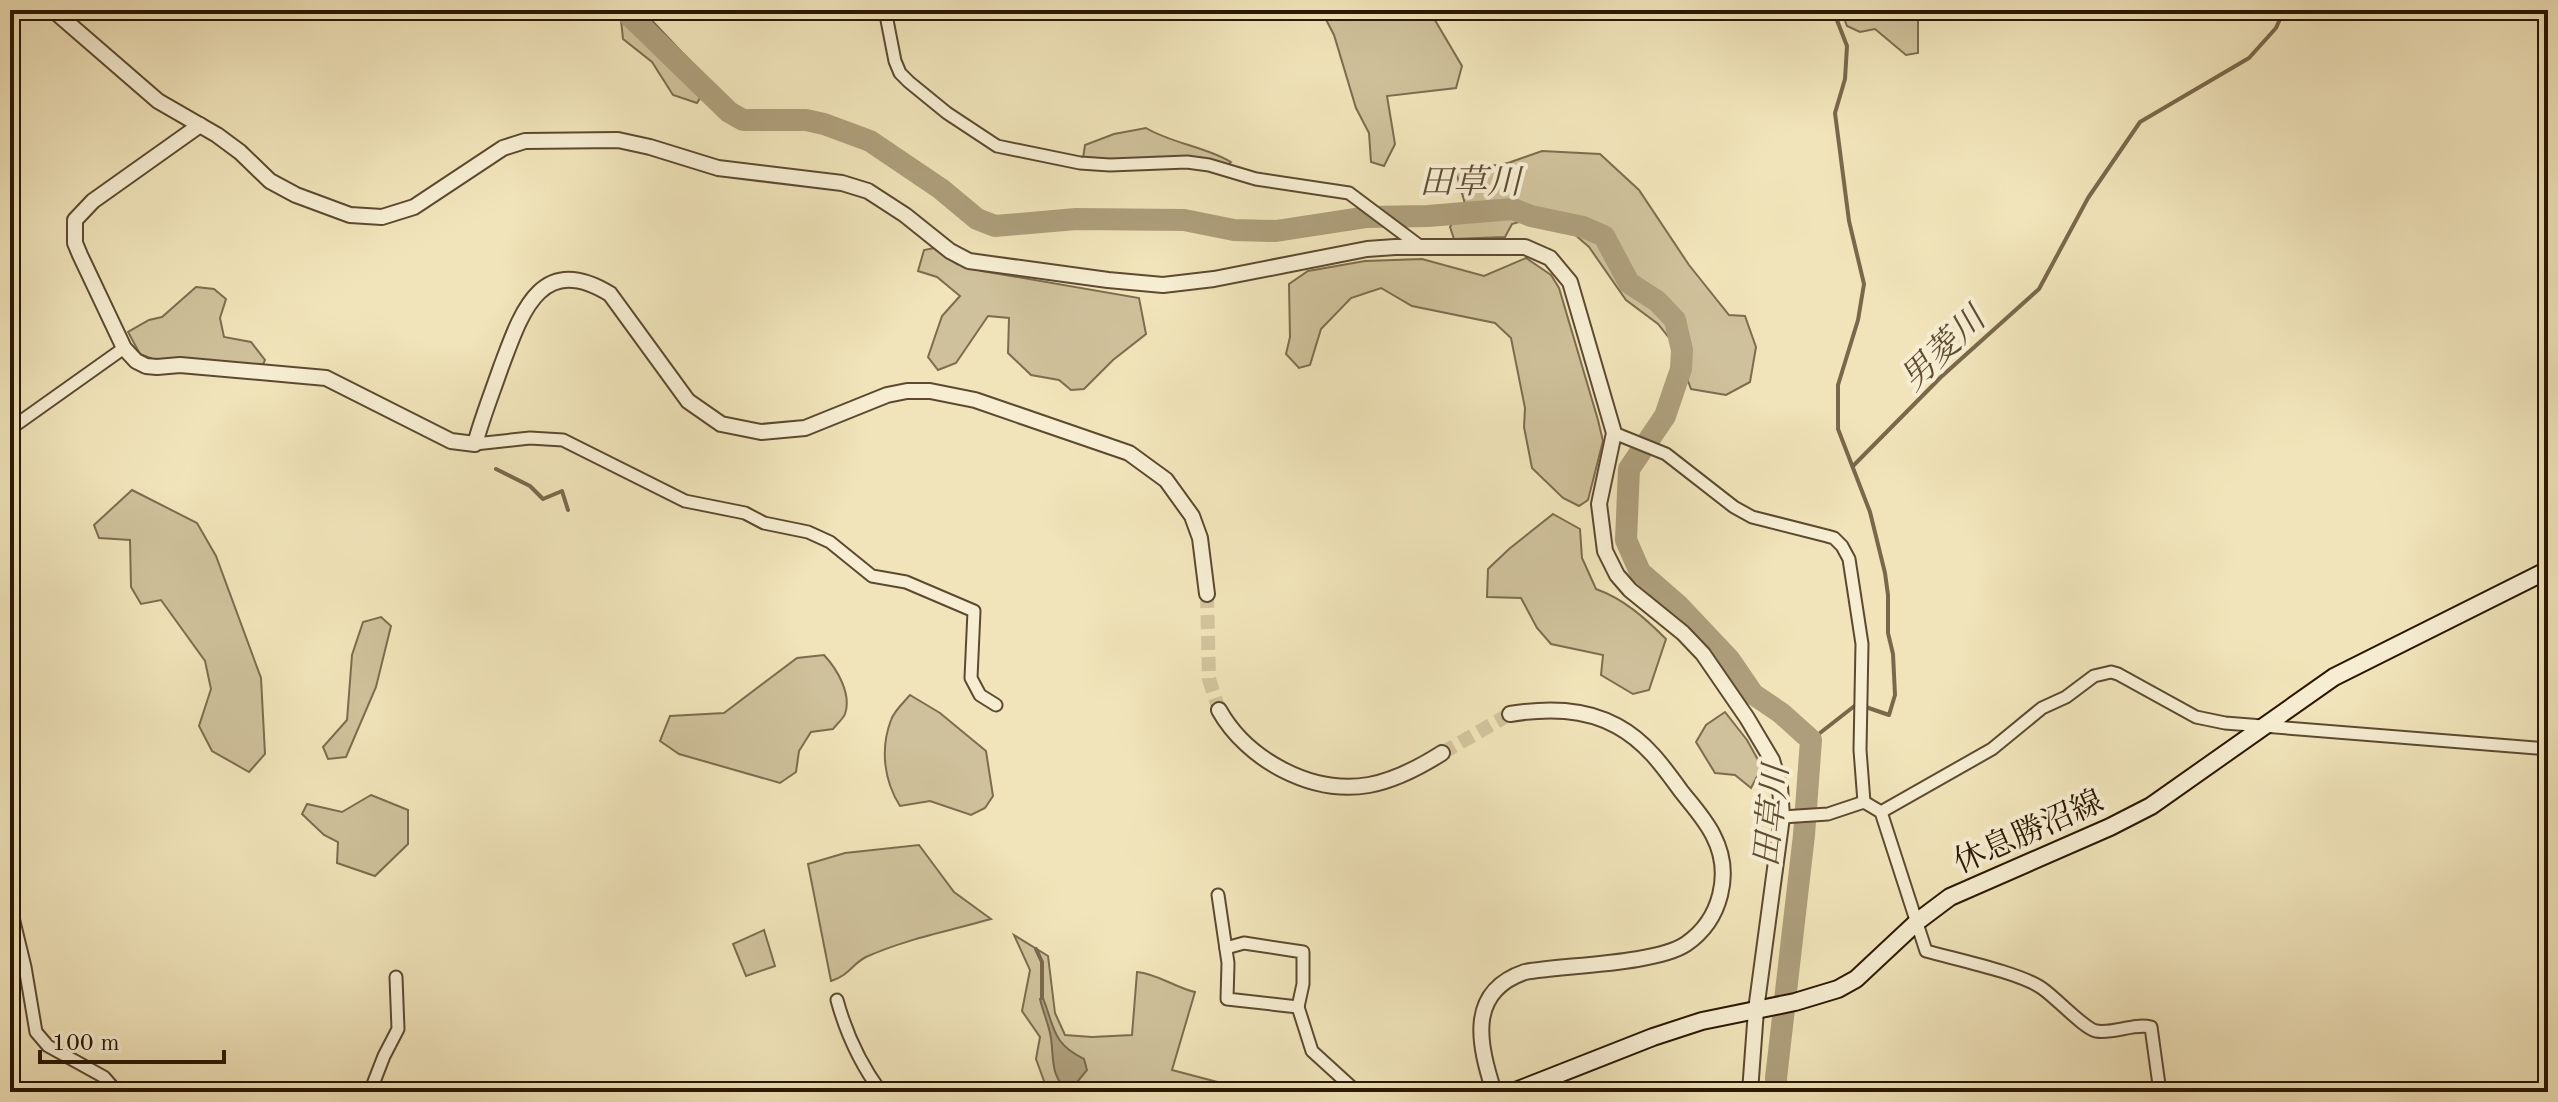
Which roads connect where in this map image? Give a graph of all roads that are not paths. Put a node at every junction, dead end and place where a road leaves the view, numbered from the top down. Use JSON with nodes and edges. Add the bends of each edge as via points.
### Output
{"nodes":[{"id":1,"x":53,"y":10,"type":"edge"},
{"id":2,"x":885,"y":10,"type":"edge"},
{"id":3,"x":200,"y":125,"type":"junction"},
{"id":4,"x":1421,"y":247,"type":"junction"},
{"id":5,"x":124,"y":348,"type":"junction"},
{"id":6,"x":10,"y":429,"type":"edge"},
{"id":7,"x":1614,"y":433,"type":"junction"},
{"id":8,"x":475,"y":444,"type":"junction"},
{"id":9,"x":2548,"y":570,"type":"edge"},
{"id":10,"x":1207,"y":594,"type":"tunnel mouth"},
{"id":11,"x":996,"y":705,"type":"dead end"},
{"id":12,"x":1219,"y":710,"type":"tunnel mouth"},
{"id":13,"x":1510,"y":714,"type":"tunnel mouth"},
{"id":14,"x":2263,"y":727,"type":"junction"},
{"id":15,"x":2548,"y":749,"type":"edge"},
{"id":16,"x":1442,"y":753,"type":"tunnel mouth"},
{"id":17,"x":1864,"y":802,"type":"junction"},
{"id":18,"x":1881,"y":812,"type":"junction"},
{"id":19,"x":1782,"y":817,"type":"junction"},
{"id":20,"x":1218,"y":895,"type":"dead end"},
{"id":21,"x":10,"y":905,"type":"edge"},
{"id":22,"x":1918,"y":921,"type":"junction"},
{"id":23,"x":1226,"y":948,"type":"junction"},
{"id":24,"x":396,"y":977,"type":"dead end"},
{"id":25,"x":837,"y":1000,"type":"dead end"},
{"id":26,"x":1298,"y":1007,"type":"junction"},
{"id":27,"x":1763,"y":1008,"type":"junction"},
{"id":28,"x":117,"y":1092,"type":"edge"},
{"id":29,"x":370,"y":1092,"type":"edge"},
{"id":30,"x":881,"y":1092,"type":"edge"},
{"id":31,"x":1357,"y":1092,"type":"edge"},
{"id":32,"x":1494,"y":1092,"type":"edge"},
{"id":33,"x":1513,"y":1092,"type":"edge"},
{"id":34,"x":1750,"y":1092,"type":"edge"},
{"id":35,"x":2160,"y":1092,"type":"edge"}],
"edges":[{"from":1,"to":3,"type":"street","via":[[158,101]]},
{"from":2,"to":4,"type":"street","via":[[900,73],[997,146],[1080,163],[1187,162],[1349,193]]},
{"from":3,"to":4,"type":"street","via":[[270,181],[350,215],[382,217],[414,207],[503,148],[525,141],[591,139],[650,147],[718,168],[842,183],[881,197],[950,251],[993,266],[1163,285],[1367,249]]},
{"from":3,"to":5,"type":"street","via":[[93,201],[75,220],[75,243]]},
{"from":4,"to":7,"type":"street","via":[[1525,247],[1561,268],[1570,282]]},
{"from":5,"to":6,"type":"street"},
{"from":5,"to":8,"type":"street","via":[[146,366],[326,378],[451,441]]},
{"from":7,"to":17,"type":"street","via":[[1666,454],[1734,507],[1763,521],[1834,538],[1842,546],[1849,559],[1862,644]]},
{"from":7,"to":19,"type":"street","via":[[1599,504],[1605,551],[1630,590],[1703,654],[1747,718],[1772,760]]},
{"from":8,"to":10,"type":"street","via":[[526,305],[548,286],[593,283],[610,294],[688,401],[721,424],[761,432],[805,428],[887,395],[930,391],[975,400],[1129,453],[1166,480],[1192,516]]},
{"from":8,"to":11,"type":"street","via":[[563,440],[685,501],[808,532],[830,542],[872,576],[906,582],[974,611],[971,678],[980,695]]},
{"from":9,"to":14,"type":"main road","name":"休息勝沼線","via":[[2334,677]]},
{"from":12,"to":16,"type":"street","via":[[1239,739],[1272,764],[1327,784],[1368,785],[1418,768]]},
{"from":13,"to":32,"type":"street","via":[[1582,713],[1618,727],[1647,748],[1713,834],[1723,884],[1713,916],[1700,933],[1671,952],[1525,972],[1498,986],[1480,1020]]},
{"from":14,"to":15,"type":"street"},
{"from":14,"to":18,"type":"street","via":[[2196,717],[2111,672],[2094,676],[2042,708],[1992,749]]},
{"from":14,"to":22,"type":"main road","name":"休息勝沼線","via":[[2151,806],[1950,897]]},
{"from":17,"to":18,"type":"street"},
{"from":17,"to":19,"type":"street","via":[[1828,814]]},
{"from":18,"to":22,"type":"street"},
{"from":19,"to":27,"type":"street"},
{"from":20,"to":23,"type":"street"},
{"from":21,"to":28,"type":"street","via":[[36,1032],[48,1046],[104,1077]]},
{"from":22,"to":27,"type":"main road","name":"休息勝沼線","via":[[1856,979],[1838,989]]},
{"from":22,"to":35,"type":"street","via":[[1926,951],[2039,986],[2096,1031],[2151,1027]]},
{"from":23,"to":26,"type":"street","via":[[1227,999]]},
{"from":23,"to":26,"type":"street","via":[[1244,943],[1303,952]]},
{"from":24,"to":29,"type":"street","via":[[398,1029]]},
{"from":25,"to":30,"type":"street","via":[[850,1037]]},
{"from":26,"to":31,"type":"street","via":[[1312,1051]]},
{"from":27,"to":33,"type":"main road","name":"休息勝沼線","via":[[1653,1037]]},
{"from":27,"to":34,"type":"street"}]}
